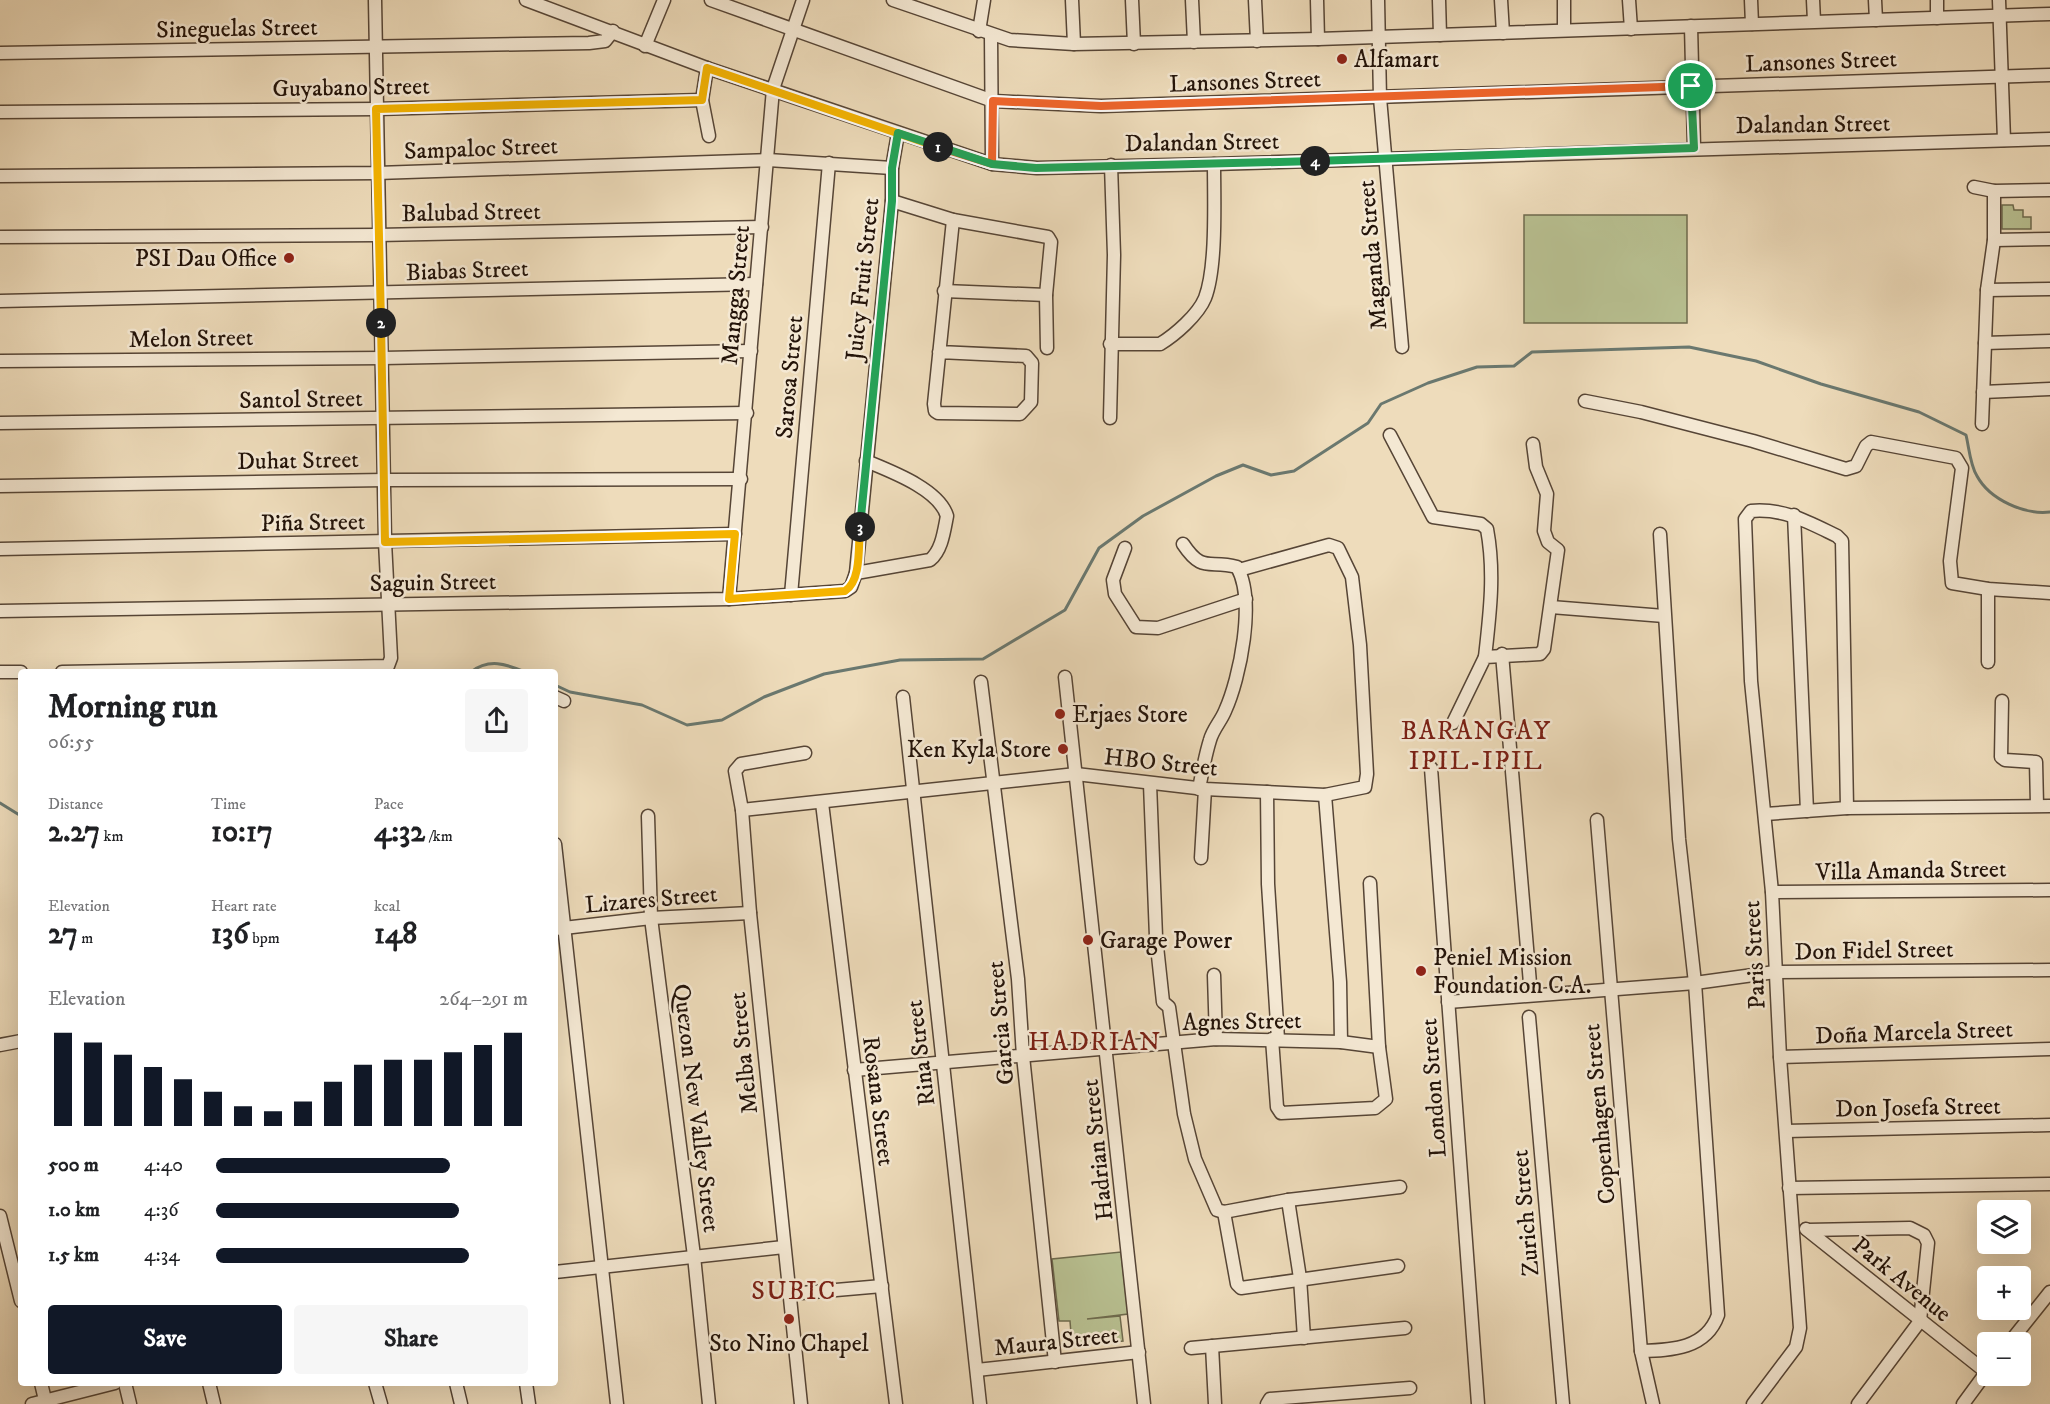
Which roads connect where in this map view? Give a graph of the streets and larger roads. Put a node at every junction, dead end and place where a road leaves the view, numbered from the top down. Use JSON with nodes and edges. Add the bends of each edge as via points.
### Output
{"nodes":[{"id":1,"x":375,"y":0,"type":"edge"},
{"id":2,"x":526,"y":0,"type":"edge"},
{"id":3,"x":664,"y":0,"type":"edge"},
{"id":4,"x":711,"y":0,"type":"edge"},
{"id":5,"x":803,"y":0,"type":"edge"},
{"id":6,"x":893,"y":0,"type":"edge"},
{"id":7,"x":984,"y":0,"type":"edge"},
{"id":8,"x":1072,"y":0,"type":"edge"},
{"id":9,"x":1132,"y":0,"type":"edge"},
{"id":10,"x":1192,"y":0,"type":"edge"},
{"id":11,"x":1255,"y":0,"type":"edge"},
{"id":12,"x":1317,"y":0,"type":"edge"},
{"id":13,"x":1378,"y":0,"type":"edge"},
{"id":14,"x":1440,"y":0,"type":"edge"},
{"id":15,"x":1501,"y":0,"type":"edge"},
{"id":16,"x":1564,"y":0,"type":"edge"},
{"id":17,"x":1629,"y":0,"type":"edge"},
{"id":18,"x":1751,"y":0,"type":"edge"},
{"id":19,"x":1813,"y":0,"type":"edge"},
{"id":20,"x":1875,"y":0,"type":"edge"},
{"id":21,"x":1937,"y":0,"type":"edge"},
{"id":22,"x":1999,"y":0,"type":"edge"},
{"id":23,"x":923,"y":5,"type":"edge"},
{"id":24,"x":2050,"y":14,"type":"edge"},
{"id":25,"x":2000,"y":15,"type":"junction"},
{"id":26,"x":1938,"y":18,"type":"junction"},
{"id":27,"x":1876,"y":20,"type":"junction"},
{"id":28,"x":1814,"y":21,"type":"junction"},
{"id":29,"x":1752,"y":24,"type":"junction"},
{"id":30,"x":1690,"y":26,"type":"junction"},
{"id":31,"x":793,"y":28,"type":"junction"},
{"id":32,"x":1631,"y":29,"type":"junction"},
{"id":33,"x":1564,"y":30,"type":"junction"},
{"id":34,"x":613,"y":31,"type":"junction"},
{"id":35,"x":985,"y":33,"type":"junction"},
{"id":36,"x":1503,"y":33,"type":"junction"},
{"id":37,"x":1440,"y":35,"type":"junction"},
{"id":38,"x":1380,"y":36,"type":"junction"},
{"id":39,"x":1318,"y":39,"type":"junction"},
{"id":40,"x":1257,"y":41,"type":"junction"},
{"id":41,"x":1194,"y":42,"type":"junction"},
{"id":42,"x":1074,"y":44,"type":"junction"},
{"id":43,"x":1134,"y":44,"type":"junction"},
{"id":44,"x":645,"y":46,"type":"junction"},
{"id":45,"x":374,"y":47,"type":"junction"},
{"id":46,"x":0,"y":53,"type":"edge"},
{"id":47,"x":707,"y":68,"type":"junction"},
{"id":48,"x":2050,"y":75,"type":"edge"},
{"id":49,"x":2002,"y":76,"type":"junction"},
{"id":50,"x":1691,"y":86,"type":"junction"},
{"id":51,"x":773,"y":89,"type":"junction"},
{"id":52,"x":1380,"y":98,"type":"junction"},
{"id":53,"x":702,"y":100,"type":"junction"},
{"id":54,"x":993,"y":101,"type":"junction"},
{"id":55,"x":376,"y":109,"type":"junction"},
{"id":56,"x":0,"y":112,"type":"edge"},
{"id":57,"x":898,"y":133,"type":"junction"},
{"id":58,"x":709,"y":136,"type":"dead end"},
{"id":59,"x":2050,"y":139,"type":"edge"},
{"id":60,"x":2004,"y":140,"type":"junction"},
{"id":61,"x":1694,"y":148,"type":"junction"},
{"id":62,"x":1385,"y":159,"type":"junction"},
{"id":63,"x":768,"y":160,"type":"junction"},
{"id":64,"x":829,"y":163,"type":"junction"},
{"id":65,"x":992,"y":164,"type":"junction"},
{"id":66,"x":1214,"y":164,"type":"junction"},
{"id":67,"x":1111,"y":165,"type":"junction"},
{"id":68,"x":892,"y":168,"type":"junction"},
{"id":69,"x":377,"y":173,"type":"junction"},
{"id":70,"x":0,"y":176,"type":"edge"},
{"id":71,"x":1974,"y":187,"type":"dead end"},
{"id":72,"x":2050,"y":190,"type":"edge"},
{"id":73,"x":1994,"y":191,"type":"junction"},
{"id":74,"x":892,"y":201,"type":"junction"},
{"id":75,"x":952,"y":220,"type":"junction"},
{"id":76,"x":762,"y":227,"type":"junction"},
{"id":77,"x":378,"y":235,"type":"junction"},
{"id":78,"x":0,"y":237,"type":"edge"},
{"id":79,"x":2050,"y":239,"type":"edge"},
{"id":80,"x":1994,"y":240,"type":"junction"},
{"id":81,"x":756,"y":284,"type":"junction"},
{"id":82,"x":2050,"y":289,"type":"edge"},
{"id":83,"x":1987,"y":290,"type":"junction"},
{"id":84,"x":944,"y":291,"type":"junction"},
{"id":85,"x":380,"y":294,"type":"junction"},
{"id":86,"x":1046,"y":295,"type":"junction"},
{"id":87,"x":0,"y":301,"type":"edge"},
{"id":88,"x":2050,"y":341,"type":"edge"},
{"id":89,"x":1985,"y":343,"type":"junction"},
{"id":90,"x":1110,"y":344,"type":"junction"},
{"id":91,"x":1402,"y":347,"type":"dead end"},
{"id":92,"x":1047,"y":348,"type":"dead end"},
{"id":93,"x":751,"y":351,"type":"junction"},
{"id":94,"x":939,"y":352,"type":"junction"},
{"id":95,"x":383,"y":358,"type":"junction"},
{"id":96,"x":0,"y":361,"type":"edge"},
{"id":97,"x":2050,"y":389,"type":"edge"},
{"id":98,"x":1983,"y":392,"type":"junction"},
{"id":99,"x":1585,"y":401,"type":"dead end"},
{"id":100,"x":747,"y":413,"type":"junction"},
{"id":101,"x":1110,"y":417,"type":"dead end"},
{"id":102,"x":384,"y":419,"type":"junction"},
{"id":103,"x":0,"y":423,"type":"edge"},
{"id":104,"x":1982,"y":424,"type":"dead end"},
{"id":105,"x":1390,"y":435,"type":"dead end"},
{"id":106,"x":1533,"y":444,"type":"dead end"},
{"id":107,"x":866,"y":461,"type":"junction"},
{"id":108,"x":741,"y":479,"type":"junction"},
{"id":109,"x":385,"y":480,"type":"junction"},
{"id":110,"x":0,"y":486,"type":"edge"},
{"id":111,"x":1794,"y":515,"type":"junction"},
{"id":112,"x":735,"y":534,"type":"junction"},
{"id":113,"x":1660,"y":534,"type":"dead end"},
{"id":114,"x":385,"y":542,"type":"junction"},
{"id":115,"x":1183,"y":544,"type":"dead end"},
{"id":116,"x":1125,"y":548,"type":"dead end"},
{"id":117,"x":0,"y":549,"type":"edge"},
{"id":118,"x":1239,"y":570,"type":"junction"},
{"id":119,"x":856,"y":573,"type":"junction"},
{"id":120,"x":1988,"y":589,"type":"junction"},
{"id":121,"x":2050,"y":593,"type":"edge"},
{"id":122,"x":791,"y":595,"type":"junction"},
{"id":123,"x":729,"y":599,"type":"junction"},
{"id":124,"x":1246,"y":599,"type":"junction"},
{"id":125,"x":388,"y":604,"type":"junction"},
{"id":126,"x":1551,"y":607,"type":"junction"},
{"id":127,"x":0,"y":611,"type":"edge"},
{"id":128,"x":1664,"y":616,"type":"junction"},
{"id":129,"x":1502,"y":654,"type":"junction"},
{"id":130,"x":1485,"y":657,"type":"junction"},
{"id":131,"x":1989,"y":662,"type":"dead end"},
{"id":132,"x":289,"y":669,"type":"edge"},
{"id":133,"x":0,"y":672,"type":"edge"},
{"id":134,"x":18,"y":672,"type":"edge"},
{"id":135,"x":1065,"y":676,"type":"dead end"},
{"id":136,"x":981,"y":682,"type":"dead end"},
{"id":137,"x":903,"y":697,"type":"dead end"},
{"id":138,"x":2002,"y":701,"type":"dead end"},
{"id":139,"x":1453,"y":723,"type":"dead end"},
{"id":140,"x":805,"y":753,"type":"dead end"},
{"id":141,"x":1431,"y":768,"type":"dead end"},
{"id":142,"x":1076,"y":774,"type":"junction"},
{"id":143,"x":992,"y":783,"type":"junction"},
{"id":144,"x":1150,"y":784,"type":"junction"},
{"id":145,"x":1202,"y":789,"type":"junction"},
{"id":146,"x":912,"y":791,"type":"junction"},
{"id":147,"x":1267,"y":792,"type":"junction"},
{"id":148,"x":1325,"y":795,"type":"junction"},
{"id":149,"x":822,"y":803,"type":"junction"},
{"id":150,"x":2044,"y":805,"type":"edge"},
{"id":151,"x":1848,"y":808,"type":"junction"},
{"id":152,"x":742,"y":810,"type":"junction"},
{"id":153,"x":1807,"y":811,"type":"junction"},
{"id":154,"x":1765,"y":814,"type":"junction"},
{"id":155,"x":648,"y":816,"type":"dead end"},
{"id":156,"x":1597,"y":820,"type":"dead end"},
{"id":157,"x":1201,"y":858,"type":"dead end"},
{"id":158,"x":1370,"y":883,"type":"dead end"},
{"id":159,"x":2050,"y":890,"type":"edge"},
{"id":160,"x":1772,"y":892,"type":"junction"},
{"id":161,"x":558,"y":908,"type":"edge"},
{"id":162,"x":750,"y":913,"type":"junction"},
{"id":163,"x":651,"y":918,"type":"junction"},
{"id":164,"x":559,"y":929,"type":"edge"},
{"id":165,"x":2050,"y":970,"type":"edge"},
{"id":166,"x":1775,"y":972,"type":"junction"},
{"id":167,"x":1214,"y":975,"type":"dead end"},
{"id":168,"x":1695,"y":983,"type":"junction"},
{"id":169,"x":1610,"y":990,"type":"junction"},
{"id":170,"x":1531,"y":995,"type":"junction"},
{"id":171,"x":1448,"y":1002,"type":"junction"},
{"id":172,"x":1529,"y":1017,"type":"dead end"},
{"id":173,"x":1216,"y":1039,"type":"junction"},
{"id":174,"x":1275,"y":1039,"type":"junction"},
{"id":175,"x":18,"y":1042,"type":"edge"},
{"id":176,"x":1341,"y":1042,"type":"junction"},
{"id":177,"x":1174,"y":1043,"type":"junction"},
{"id":178,"x":0,"y":1045,"type":"edge"},
{"id":179,"x":1107,"y":1047,"type":"junction"},
{"id":180,"x":1379,"y":1047,"type":"junction"},
{"id":181,"x":2050,"y":1049,"type":"edge"},
{"id":182,"x":1023,"y":1056,"type":"junction"},
{"id":183,"x":1780,"y":1057,"type":"junction"},
{"id":184,"x":943,"y":1064,"type":"junction"},
{"id":185,"x":854,"y":1070,"type":"junction"},
{"id":186,"x":2050,"y":1125,"type":"edge"},
{"id":187,"x":1786,"y":1131,"type":"junction"},
{"id":188,"x":2050,"y":1184,"type":"edge"},
{"id":189,"x":1400,"y":1187,"type":"dead end"},
{"id":190,"x":1789,"y":1188,"type":"junction"},
{"id":191,"x":1288,"y":1200,"type":"junction"},
{"id":192,"x":1224,"y":1212,"type":"junction"},
{"id":193,"x":0,"y":1216,"type":"edge"},
{"id":194,"x":1794,"y":1218,"type":"junction"},
{"id":195,"x":1808,"y":1230,"type":"junction"},
{"id":196,"x":784,"y":1247,"type":"junction"},
{"id":197,"x":694,"y":1256,"type":"junction"},
{"id":198,"x":601,"y":1265,"type":"junction"},
{"id":199,"x":1398,"y":1266,"type":"dead end"},
{"id":200,"x":558,"y":1272,"type":"edge"},
{"id":201,"x":1300,"y":1278,"type":"junction"},
{"id":202,"x":882,"y":1286,"type":"junction"},
{"id":203,"x":18,"y":1289,"type":"edge"},
{"id":204,"x":2050,"y":1292,"type":"edge"},
{"id":205,"x":790,"y":1294,"type":"junction"},
{"id":206,"x":1920,"y":1321,"type":"junction"},
{"id":207,"x":1405,"y":1328,"type":"dead end"},
{"id":208,"x":2018,"y":1332,"type":"edge"},
{"id":209,"x":1304,"y":1338,"type":"junction"},
{"id":210,"x":1212,"y":1346,"type":"junction"},
{"id":211,"x":1191,"y":1348,"type":"dead end"},
{"id":212,"x":1641,"y":1351,"type":"junction"},
{"id":213,"x":1139,"y":1352,"type":"junction"},
{"id":214,"x":1055,"y":1362,"type":"junction"},
{"id":215,"x":1977,"y":1364,"type":"edge"},
{"id":216,"x":977,"y":1370,"type":"junction"},
{"id":217,"x":1977,"y":1385,"type":"edge"},
{"id":218,"x":42,"y":1386,"type":"edge"},
{"id":219,"x":104,"y":1386,"type":"edge"},
{"id":220,"x":126,"y":1386,"type":"edge"},
{"id":221,"x":210,"y":1386,"type":"edge"},
{"id":222,"x":376,"y":1386,"type":"edge"},
{"id":223,"x":457,"y":1386,"type":"edge"},
{"id":224,"x":526,"y":1386,"type":"edge"},
{"id":225,"x":1410,"y":1388,"type":"dead end"},
{"id":226,"x":46,"y":1402,"type":"edge"},
{"id":227,"x":32,"y":1404,"type":"edge"},
{"id":228,"x":130,"y":1404,"type":"edge"},
{"id":229,"x":214,"y":1404,"type":"edge"},
{"id":230,"x":381,"y":1404,"type":"edge"},
{"id":231,"x":460,"y":1404,"type":"edge"},
{"id":232,"x":529,"y":1404,"type":"edge"},
{"id":233,"x":617,"y":1404,"type":"edge"},
{"id":234,"x":709,"y":1404,"type":"edge"},
{"id":235,"x":801,"y":1404,"type":"edge"},
{"id":236,"x":896,"y":1404,"type":"edge"},
{"id":237,"x":980,"y":1404,"type":"edge"},
{"id":238,"x":1144,"y":1404,"type":"edge"},
{"id":239,"x":1215,"y":1404,"type":"edge"},
{"id":240,"x":1267,"y":1404,"type":"edge"},
{"id":241,"x":1478,"y":1404,"type":"edge"},
{"id":242,"x":1563,"y":1404,"type":"edge"},
{"id":243,"x":1653,"y":1404,"type":"edge"},
{"id":244,"x":1753,"y":1404,"type":"edge"},
{"id":245,"x":1858,"y":1404,"type":"edge"},
{"id":246,"x":1963,"y":1404,"type":"edge"}],
"edges":[{"from":1,"to":45,"type":"street"},
{"from":2,"to":34,"type":"street","name":"Dalandan Street"},
{"from":3,"to":44,"type":"street"},
{"from":4,"to":31,"type":"street","name":"Lansones Street"},
{"from":5,"to":31,"type":"street","name":"Mangga Street"},
{"from":6,"to":23,"type":"street"},
{"from":7,"to":35,"type":"street"},
{"from":8,"to":42,"type":"street"},
{"from":9,"to":43,"type":"street"},
{"from":10,"to":41,"type":"street"},
{"from":11,"to":40,"type":"street"},
{"from":12,"to":39,"type":"street"},
{"from":13,"to":38,"type":"street","name":"Maganda Street"},
{"from":14,"to":37,"type":"street"},
{"from":15,"to":36,"type":"street"},
{"from":16,"to":33,"type":"street"},
{"from":17,"to":32,"type":"street"},
{"from":18,"to":29,"type":"street"},
{"from":19,"to":28,"type":"street"},
{"from":20,"to":27,"type":"street"},
{"from":21,"to":26,"type":"street"},
{"from":22,"to":25,"type":"street"},
{"from":23,"to":35,"type":"street"},
{"from":24,"to":25,"type":"street"},
{"from":25,"to":26,"type":"street"},
{"from":25,"to":49,"type":"street"},
{"from":26,"to":27,"type":"street"},
{"from":27,"to":28,"type":"street"},
{"from":28,"to":29,"type":"street"},
{"from":29,"to":30,"type":"street"},
{"from":30,"to":32,"type":"street"},
{"from":30,"to":50,"type":"street"},
{"from":31,"to":51,"type":"street","name":"Mangga Street"},
{"from":31,"to":54,"type":"street","name":"Lansones Street"},
{"from":32,"to":33,"type":"street"},
{"from":33,"to":36,"type":"street"},
{"from":34,"to":44,"type":"street","name":"Dalandan Street"},
{"from":34,"to":45,"type":"street","name":"Sineguelas Street","via":[[609,38],[597,43]]},
{"from":35,"to":42,"type":"street","via":[[1010,40]]},
{"from":35,"to":54,"type":"street"},
{"from":36,"to":37,"type":"street"},
{"from":37,"to":38,"type":"street"},
{"from":38,"to":39,"type":"street"},
{"from":38,"to":52,"type":"street","name":"Maganda Street"},
{"from":39,"to":40,"type":"street"},
{"from":40,"to":41,"type":"street"},
{"from":41,"to":43,"type":"street"},
{"from":42,"to":43,"type":"street"},
{"from":44,"to":47,"type":"street","name":"Dalandan Street"},
{"from":45,"to":46,"type":"street","name":"Sineguelas Street"},
{"from":45,"to":55,"type":"street"},
{"from":47,"to":51,"type":"street","name":"Dalandan Street"},
{"from":47,"to":53,"type":"street"},
{"from":48,"to":49,"type":"street","name":"Lansones Street"},
{"from":49,"to":50,"type":"street","name":"Lansones Street"},
{"from":49,"to":60,"type":"street"},
{"from":50,"to":52,"type":"street","name":"Lansones Street"},
{"from":50,"to":61,"type":"street"},
{"from":51,"to":57,"type":"street","name":"Dalandan Street"},
{"from":51,"to":63,"type":"street","name":"Mangga Street"},
{"from":52,"to":54,"type":"street","name":"Lansones Street","via":[[1101,106]]},
{"from":52,"to":62,"type":"street","name":"Maganda Street"},
{"from":53,"to":55,"type":"street","name":"Guyabano Street"},
{"from":53,"to":58,"type":"street"},
{"from":54,"to":65,"type":"street"},
{"from":55,"to":56,"type":"street","name":"Guyabano Street"},
{"from":55,"to":69,"type":"street"},
{"from":57,"to":65,"type":"street","name":"Dalandan Street"},
{"from":57,"to":68,"type":"street","name":"Juicy Fruit Street"},
{"from":59,"to":60,"type":"street","name":"Dalandan Street"},
{"from":60,"to":61,"type":"street","name":"Dalandan Street"},
{"from":61,"to":62,"type":"street","name":"Dalandan Street"},
{"from":62,"to":66,"type":"street","name":"Dalandan Street"},
{"from":62,"to":91,"type":"street","name":"Maganda Street"},
{"from":63,"to":64,"type":"street","name":"Sampaloc Street"},
{"from":63,"to":69,"type":"street","name":"Sampaloc Street"},
{"from":63,"to":76,"type":"street","name":"Mangga Street"},
{"from":64,"to":68,"type":"street","name":"Sampaloc Street"},
{"from":64,"to":122,"type":"street","name":"Sarosa Street"},
{"from":65,"to":67,"type":"street","name":"Dalandan Street","via":[[1036,168]]},
{"from":66,"to":67,"type":"street","name":"Dalandan Street"},
{"from":66,"to":90,"type":"street","via":[[1211,261],[1205,299],[1160,344]]},
{"from":67,"to":90,"type":"street","via":[[1114,255]]},
{"from":68,"to":74,"type":"street","name":"Juicy Fruit Street"},
{"from":69,"to":70,"type":"street","name":"Sampaloc Street"},
{"from":69,"to":77,"type":"street"},
{"from":71,"to":73,"type":"street"},
{"from":72,"to":73,"type":"street"},
{"from":73,"to":80,"type":"street"},
{"from":74,"to":75,"type":"street"},
{"from":74,"to":107,"type":"street","name":"Juicy Fruit Street"},
{"from":75,"to":84,"type":"street"},
{"from":75,"to":86,"type":"street","via":[[1048,237],[1051,242]]},
{"from":76,"to":77,"type":"street","name":"Balubad Street"},
{"from":76,"to":81,"type":"street","name":"Mangga Street"},
{"from":77,"to":78,"type":"street","name":"Balubad Street"},
{"from":77,"to":85,"type":"street"},
{"from":79,"to":80,"type":"street"},
{"from":80,"to":83,"type":"street"},
{"from":81,"to":85,"type":"street","name":"Biabas Street"},
{"from":81,"to":93,"type":"street","name":"Mangga Street"},
{"from":82,"to":83,"type":"street"},
{"from":83,"to":89,"type":"street"},
{"from":84,"to":86,"type":"street"},
{"from":84,"to":94,"type":"street"},
{"from":85,"to":87,"type":"street","name":"Biabas Street"},
{"from":85,"to":95,"type":"street"},
{"from":86,"to":92,"type":"street"},
{"from":88,"to":89,"type":"street"},
{"from":89,"to":98,"type":"street"},
{"from":90,"to":101,"type":"street"},
{"from":93,"to":95,"type":"street","name":"Melon Street"},
{"from":93,"to":100,"type":"street","name":"Mangga Street"},
{"from":94,"to":94,"type":"street","via":[[1026,356],[1032,363],[1031,402],[1020,414],[938,413],[934,404]]},
{"from":95,"to":96,"type":"street","name":"Melon Street"},
{"from":95,"to":102,"type":"street"},
{"from":97,"to":98,"type":"street"},
{"from":98,"to":104,"type":"street"},
{"from":99,"to":120,"type":"street","via":[[1753,441],[1846,469],[1856,466],[1871,442],[1956,458],[1962,468],[1950,561],[1952,583]]},
{"from":100,"to":102,"type":"street","name":"Santol Street"},
{"from":100,"to":108,"type":"street","name":"Mangga Street"},
{"from":102,"to":103,"type":"street","name":"Santol Street"},
{"from":102,"to":109,"type":"street"},
{"from":105,"to":130,"type":"street","via":[[1429,514],[1481,524],[1487,529],[1492,601]]},
{"from":106,"to":126,"type":"street","via":[[1536,467],[1547,494],[1544,531],[1548,542],[1557,547]]},
{"from":107,"to":119,"type":"street","name":"Juicy Fruit Street"},
{"from":107,"to":119,"type":"street","via":[[899,475],[938,500],[947,516],[943,536],[930,560]]},
{"from":108,"to":109,"type":"street","name":"Duhat Street"},
{"from":108,"to":112,"type":"street","name":"Mangga Street"},
{"from":109,"to":110,"type":"street","name":"Duhat Street"},
{"from":109,"to":114,"type":"street"},
{"from":111,"to":151,"type":"street","via":[[1842,541]]},
{"from":111,"to":153,"type":"street"},
{"from":111,"to":154,"type":"street","name":"Paris Street","via":[[1770,509],[1751,511],[1745,519],[1751,681]]},
{"from":112,"to":114,"type":"street","name":"Piña Street"},
{"from":112,"to":123,"type":"street","name":"Mangga Street"},
{"from":113,"to":128,"type":"street"},
{"from":114,"to":117,"type":"street","name":"Piña Street"},
{"from":114,"to":125,"type":"street"},
{"from":115,"to":118,"type":"street","via":[[1200,563],[1235,566]]},
{"from":116,"to":124,"type":"street","via":[[1113,579],[1115,594],[1136,627],[1158,628]]},
{"from":118,"to":124,"type":"street"},
{"from":118,"to":148,"type":"street","name":"HBO Street","via":[[1334,546],[1352,577],[1360,645],[1367,783],[1365,788]]},
{"from":119,"to":122,"type":"street","name":"Saguin Street","via":[[845,591]]},
{"from":120,"to":121,"type":"street"},
{"from":120,"to":131,"type":"street"},
{"from":122,"to":123,"type":"street","name":"Saguin Street"},
{"from":123,"to":125,"type":"street","name":"Saguin Street"},
{"from":124,"to":145,"type":"street","via":[[1237,674],[1226,711],[1210,737]]},
{"from":125,"to":127,"type":"street","name":"Saguin Street"},
{"from":125,"to":132,"type":"street","via":[[388,666]]},
{"from":126,"to":128,"type":"street"},
{"from":126,"to":129,"type":"street","via":[[1543,652]]},
{"from":128,"to":168,"type":"street","via":[[1679,839]]},
{"from":129,"to":130,"type":"street"},
{"from":129,"to":170,"type":"street"},
{"from":130,"to":139,"type":"street"},
{"from":133,"to":134,"type":"street"},
{"from":135,"to":142,"type":"street","name":"Hadrian Street"},
{"from":136,"to":143,"type":"street","name":"Garcia Street"},
{"from":137,"to":146,"type":"street","name":"Rina Street"},
{"from":138,"to":150,"type":"street","via":[[2001,758],[2036,762]]},
{"from":140,"to":152,"type":"street","name":"Melba Street","via":[[737,766]]},
{"from":141,"to":171,"type":"street","name":"London Street"},
{"from":142,"to":143,"type":"street","name":"HBO Street"},
{"from":142,"to":144,"type":"street","name":"HBO Street"},
{"from":142,"to":179,"type":"street","name":"Hadrian Street"},
{"from":143,"to":146,"type":"street","name":"HBO Street"},
{"from":143,"to":182,"type":"street","name":"Garcia Street","via":[[1018,979]]},
{"from":144,"to":145,"type":"street","name":"HBO Street"},
{"from":144,"to":177,"type":"street","via":[[1156,937],[1163,1002],[1169,1007]]},
{"from":145,"to":147,"type":"street","name":"HBO Street"},
{"from":145,"to":157,"type":"street"},
{"from":146,"to":149,"type":"street","name":"HBO Street"},
{"from":146,"to":184,"type":"street","name":"Rina Street"},
{"from":147,"to":148,"type":"street","name":"HBO Street"},
{"from":147,"to":174,"type":"street"},
{"from":148,"to":176,"type":"street"},
{"from":149,"to":152,"type":"street","name":"HBO Street"},
{"from":149,"to":185,"type":"street","name":"Rosana Street"},
{"from":150,"to":151,"type":"street"},
{"from":151,"to":153,"type":"street"},
{"from":152,"to":162,"type":"street","name":"Melba Street"},
{"from":153,"to":154,"type":"street"},
{"from":154,"to":160,"type":"street","name":"Paris Street"},
{"from":155,"to":163,"type":"street","name":"Quezon New Valley Street"},
{"from":156,"to":169,"type":"street","name":"Copenhagen Street"},
{"from":158,"to":180,"type":"street"},
{"from":159,"to":160,"type":"street","name":"Villa Amanda Street"},
{"from":160,"to":166,"type":"street","name":"Paris Street"},
{"from":161,"to":164,"type":"street"},
{"from":162,"to":163,"type":"street","name":"Lizares Street"},
{"from":162,"to":196,"type":"street","name":"Melba Street"},
{"from":163,"to":164,"type":"street","name":"Lizares Street"},
{"from":163,"to":197,"type":"street","name":"Quezon New Valley Street"},
{"from":164,"to":198,"type":"street"},
{"from":165,"to":166,"type":"street","name":"Don Fidel Street"},
{"from":166,"to":168,"type":"street","name":"Don Fidel Street"},
{"from":166,"to":183,"type":"street","name":"Paris Street"},
{"from":167,"to":173,"type":"street"},
{"from":168,"to":169,"type":"street","name":"Don Fidel Street"},
{"from":168,"to":212,"type":"street","via":[[1718,1315],[1713,1328],[1700,1341],[1673,1350]]},
{"from":169,"to":170,"type":"street","name":"Don Fidel Street"},
{"from":169,"to":212,"type":"street","name":"Copenhagen Street"},
{"from":170,"to":171,"type":"street","name":"Don Fidel Street"},
{"from":171,"to":241,"type":"street","name":"London Street"},
{"from":172,"to":242,"type":"street","name":"Zurich Street"},
{"from":173,"to":174,"type":"street","name":"Agnes Street"},
{"from":173,"to":177,"type":"street","name":"Agnes Street"},
{"from":174,"to":176,"type":"street","name":"Agnes Street"},
{"from":174,"to":180,"type":"street","via":[[1276,1107],[1281,1113],[1381,1105],[1386,1099]]},
{"from":175,"to":178,"type":"street"},
{"from":176,"to":180,"type":"street","name":"Agnes Street"},
{"from":177,"to":179,"type":"street","name":"Agnes Street"},
{"from":177,"to":192,"type":"street","via":[[1195,1160],[1216,1210]]},
{"from":179,"to":182,"type":"street","name":"Agnes Street"},
{"from":179,"to":213,"type":"street","name":"Hadrian Street"},
{"from":181,"to":183,"type":"street","name":"Doña Marcela Street"},
{"from":182,"to":184,"type":"street","name":"Agnes Street"},
{"from":182,"to":214,"type":"street","name":"Garcia Street"},
{"from":183,"to":187,"type":"street","name":"Paris Street"},
{"from":184,"to":185,"type":"street","name":"Agnes Street"},
{"from":184,"to":216,"type":"street","name":"Rina Street"},
{"from":185,"to":202,"type":"street","name":"Rosana Street"},
{"from":186,"to":187,"type":"street","name":"Don Josefa Street"},
{"from":187,"to":190,"type":"street","name":"Paris Street"},
{"from":188,"to":190,"type":"street"},
{"from":189,"to":191,"type":"street"},
{"from":190,"to":194,"type":"street","name":"Paris Street"},
{"from":191,"to":192,"type":"street"},
{"from":191,"to":201,"type":"street"},
{"from":192,"to":201,"type":"street","via":[[1238,1287]]},
{"from":193,"to":203,"type":"street"},
{"from":194,"to":195,"type":"street","name":"Park Avenue"},
{"from":194,"to":244,"type":"street","name":"Paris Street","via":[[1800,1338]]},
{"from":195,"to":206,"type":"street","name":"Park Avenue"},
{"from":195,"to":206,"type":"street","via":[[1910,1228],[1924,1235],[1928,1243]]},
{"from":196,"to":197,"type":"street"},
{"from":196,"to":205,"type":"street","name":"Melba Street"},
{"from":197,"to":198,"type":"street"},
{"from":197,"to":234,"type":"street","name":"Quezon New Valley Street"},
{"from":198,"to":200,"type":"street"},
{"from":198,"to":233,"type":"street"},
{"from":199,"to":201,"type":"street"},
{"from":201,"to":209,"type":"street"},
{"from":202,"to":205,"type":"street"},
{"from":202,"to":236,"type":"street","name":"Rosana Street"},
{"from":204,"to":208,"type":"street"},
{"from":205,"to":235,"type":"street","name":"Melba Street"},
{"from":206,"to":215,"type":"street","name":"Park Avenue"},
{"from":206,"to":245,"type":"street"},
{"from":207,"to":209,"type":"street"},
{"from":209,"to":210,"type":"street"},
{"from":210,"to":211,"type":"street"},
{"from":210,"to":239,"type":"street"},
{"from":212,"to":243,"type":"street","name":"Copenhagen Street"},
{"from":213,"to":214,"type":"street","name":"Maura Street"},
{"from":213,"to":238,"type":"street","name":"Hadrian Street"},
{"from":214,"to":216,"type":"street","name":"Maura Street"},
{"from":216,"to":237,"type":"street","name":"Rina Street"},
{"from":217,"to":246,"type":"street"},
{"from":218,"to":226,"type":"street"},
{"from":219,"to":226,"type":"street"},
{"from":220,"to":228,"type":"street"},
{"from":221,"to":229,"type":"street"},
{"from":222,"to":230,"type":"street"},
{"from":223,"to":231,"type":"street"},
{"from":224,"to":232,"type":"street"},
{"from":225,"to":240,"type":"street","via":[[1270,1400]]},
{"from":226,"to":227,"type":"street"}]}
